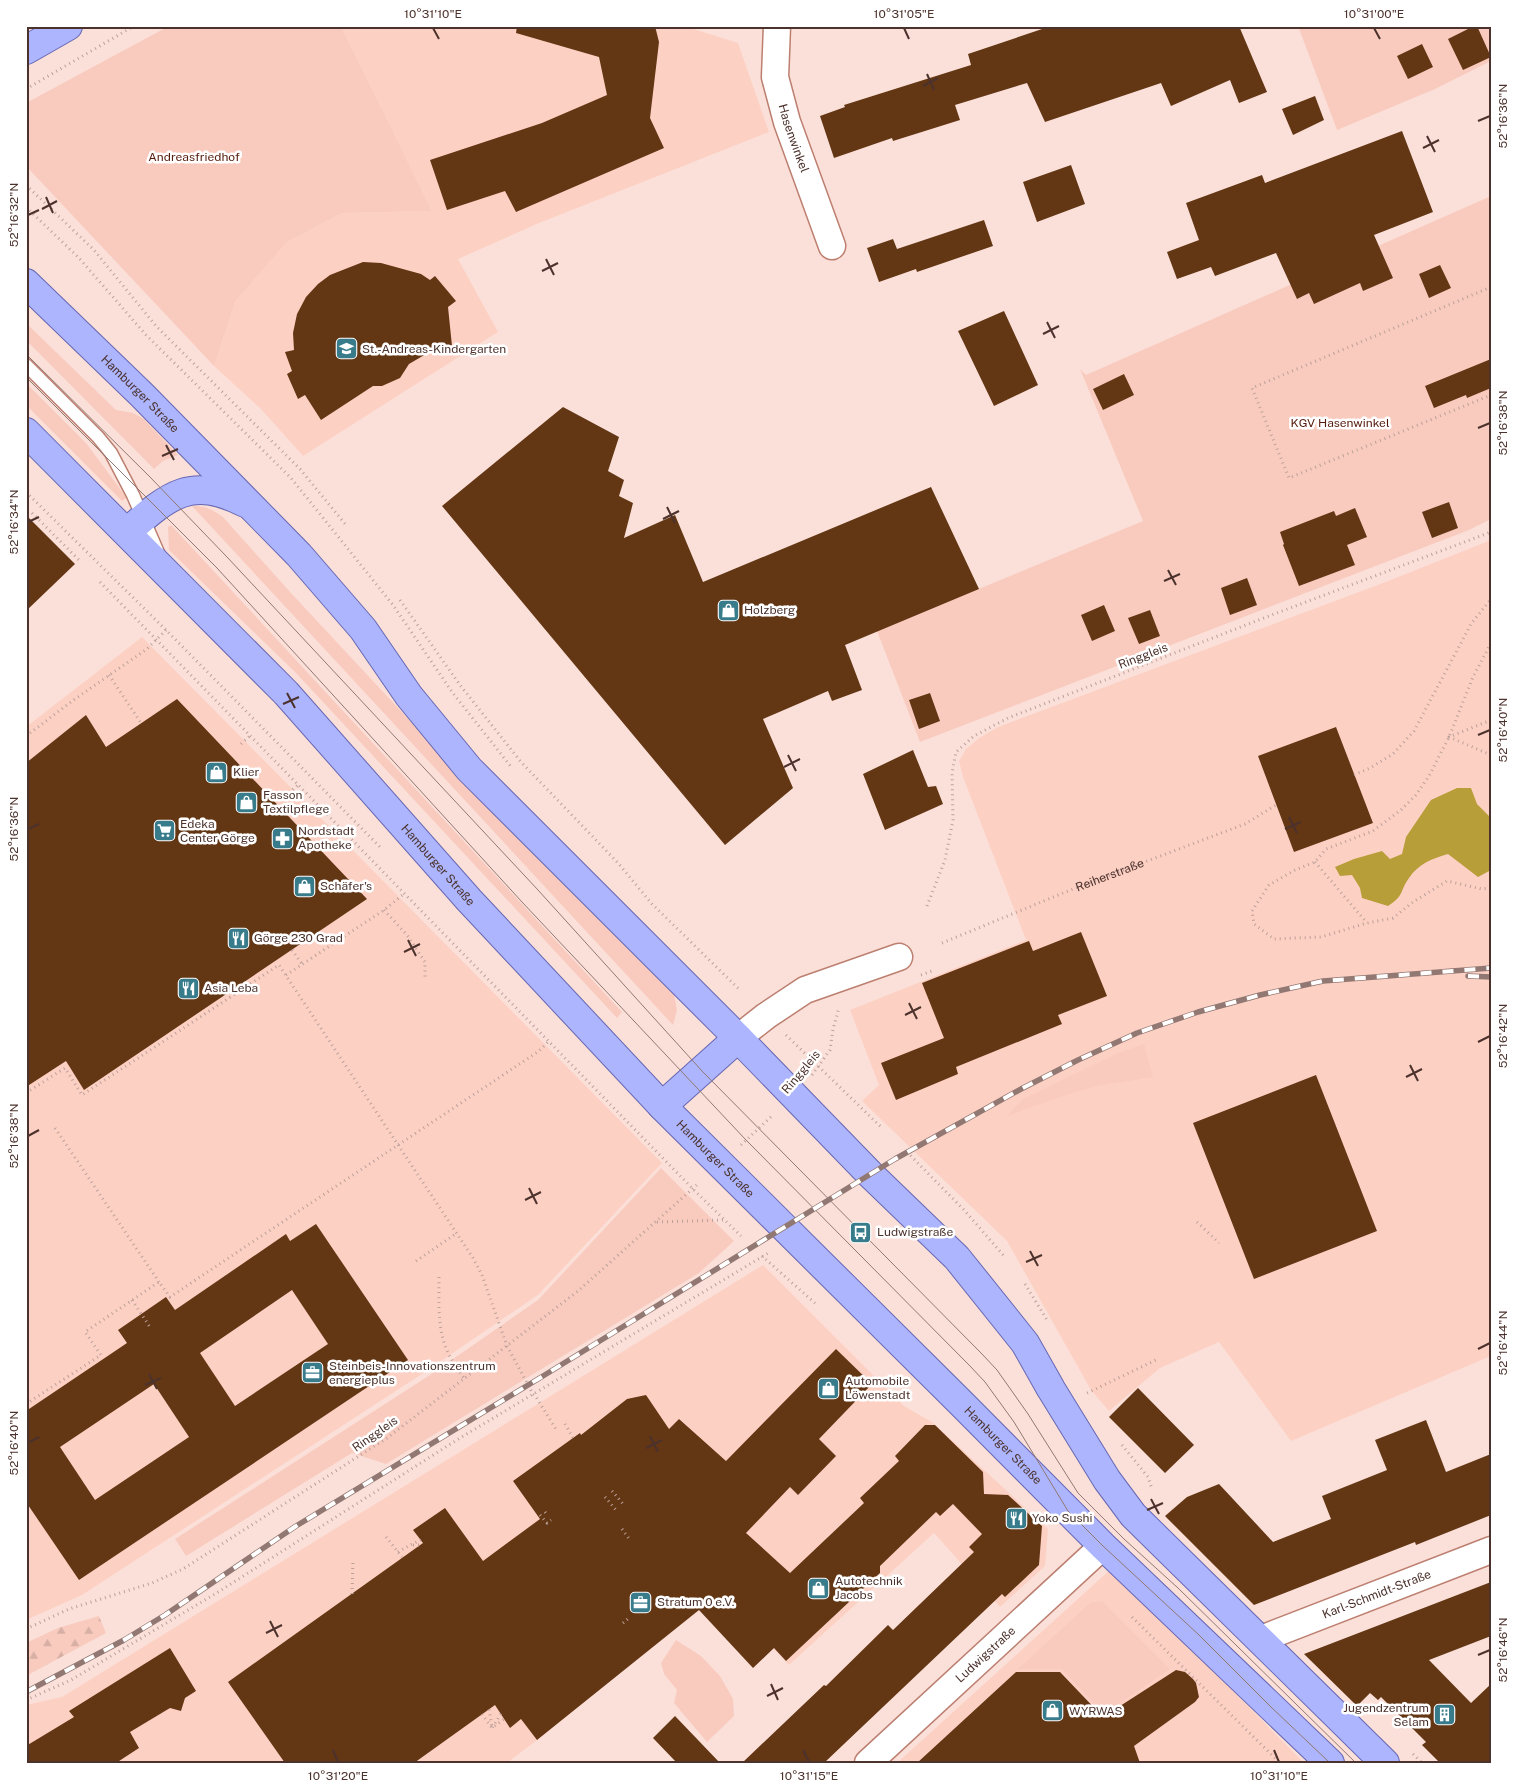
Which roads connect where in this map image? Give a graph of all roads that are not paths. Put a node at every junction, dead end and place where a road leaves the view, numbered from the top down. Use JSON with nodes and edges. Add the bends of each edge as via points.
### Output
{"nodes":[{"id":1,"x":68,"y":26,"type":"edge"},
{"id":2,"x":777,"y":26,"type":"edge"},
{"id":3,"x":26,"y":50,"type":"edge"},
{"id":4,"x":832,"y":246,"type":"dead end"},
{"id":5,"x":26,"y":283,"type":"edge"},
{"id":6,"x":26,"y":364,"type":"edge"},
{"id":7,"x":26,"y":432,"type":"edge"},
{"id":8,"x":252,"y":507,"type":"junction"},
{"id":9,"x":135,"y":525,"type":"junction"},
{"id":10,"x":899,"y":957,"type":"dead end"},
{"id":11,"x":738,"y":1038,"type":"junction"},
{"id":12,"x":662,"y":1106,"type":"junction"},
{"id":13,"x":1102,"y":1546,"type":"junction"},
{"id":14,"x":1491,"y":1550,"type":"edge"},
{"id":15,"x":1261,"y":1639,"type":"junction"},
{"id":16,"x":868,"y":1763,"type":"edge"},
{"id":17,"x":1330,"y":1763,"type":"edge"},
{"id":18,"x":1384,"y":1763,"type":"edge"}],
"edges":[{"from":1,"to":3,"type":"main road"},
{"from":2,"to":4,"type":"street","name":"Hasenwinkel","via":[[775,77],[787,122]]},
{"from":5,"to":8,"type":"main road","name":"Hamburger Straße"},
{"from":6,"to":9,"type":"lane","via":[[111,453],[133,495]]},
{"from":7,"to":9,"type":"main road","name":"Hamburger Straße"},
{"from":8,"to":9,"type":"main road","name":"Hamburger Straße","via":[[214,491],[193,489],[156,506]]},
{"from":8,"to":11,"type":"main road","name":"Hamburger Straße","via":[[299,555],[363,630],[409,696],[469,769]]},
{"from":9,"to":12,"type":"main road","name":"Hamburger Straße","via":[[167,572],[286,693],[469,900]]},
{"from":10,"to":11,"type":"street","via":[[805,990]]},
{"from":11,"to":12,"type":"main road"},
{"from":11,"to":15,"type":"main road","name":"Hamburger Straße","via":[[957,1258],[1025,1343],[1107,1480],[1134,1515]]},
{"from":12,"to":13,"type":"main road","name":"Hamburger Straße"},
{"from":13,"to":16,"type":"street","name":"Ludwigstraße"},
{"from":13,"to":17,"type":"main road","name":"Hamburger Straße"},
{"from":14,"to":15,"type":"street","name":"Karl-Schmidt-Straße"},
{"from":15,"to":18,"type":"main road","name":"Hamburger Straße"}]}
